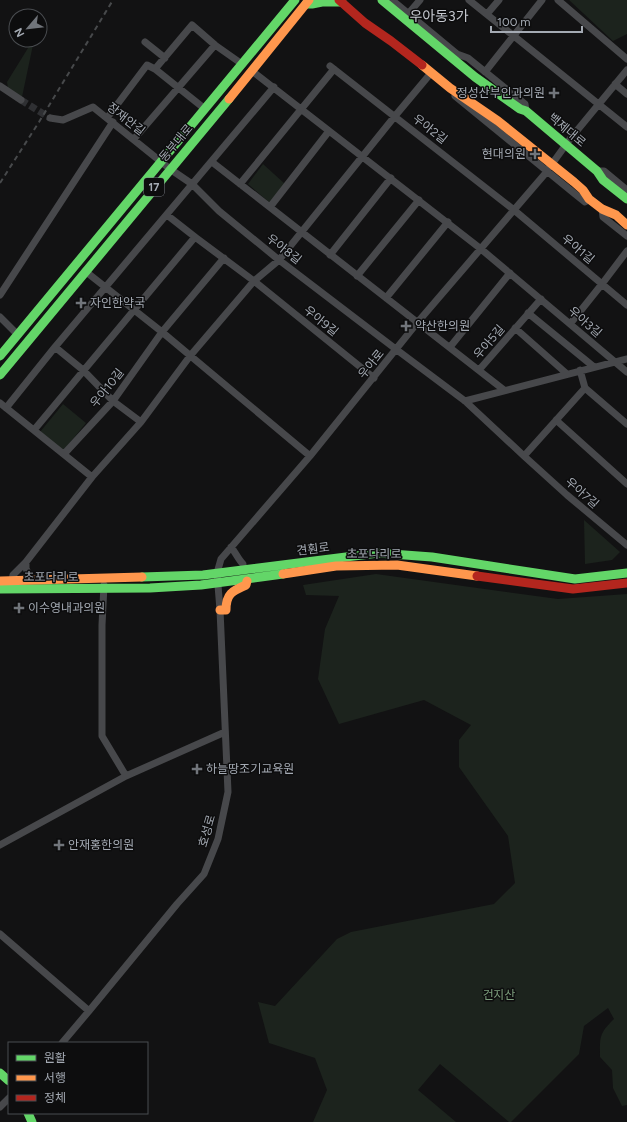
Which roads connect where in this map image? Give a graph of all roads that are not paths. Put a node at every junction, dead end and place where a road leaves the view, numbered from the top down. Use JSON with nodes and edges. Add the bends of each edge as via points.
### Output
{"nodes":[{"id":1,"x":295,"y":0,"type":"edge"},
{"id":2,"x":420,"y":0,"type":"edge"},
{"id":3,"x":469,"y":0,"type":"edge"},
{"id":4,"x":498,"y":0,"type":"edge"},
{"id":5,"x":542,"y":0,"type":"edge"},
{"id":6,"x":558,"y":0,"type":"edge"},
{"id":7,"x":340,"y":1,"type":"edge"},
{"id":8,"x":308,"y":2,"type":"edge"},
{"id":9,"x":388,"y":2,"type":"edge"},
{"id":10,"x":408,"y":14,"type":"junction"},
{"id":11,"x":487,"y":14,"type":"junction"},
{"id":12,"x":514,"y":35,"type":"junction"},
{"id":13,"x":440,"y":40,"type":"junction"},
{"id":14,"x":145,"y":42,"type":"dead end"},
{"id":15,"x":215,"y":45,"type":"junction"},
{"id":16,"x":445,"y":51,"type":"junction"},
{"id":17,"x":457,"y":54,"type":"junction"},
{"id":18,"x":165,"y":58,"type":"junction"},
{"id":19,"x":627,"y":59,"type":"edge"},
{"id":20,"x":242,"y":64,"type":"junction"},
{"id":21,"x":155,"y":69,"type":"junction"},
{"id":22,"x":627,"y":70,"type":"edge"},
{"id":23,"x":252,"y":71,"type":"junction"},
{"id":24,"x":485,"y":72,"type":"junction"},
{"id":25,"x":431,"y":73,"type":"junction"},
{"id":26,"x":615,"y":84,"type":"junction"},
{"id":27,"x":0,"y":86,"type":"edge"},
{"id":28,"x":274,"y":87,"type":"junction"},
{"id":29,"x":178,"y":88,"type":"junction"},
{"id":30,"x":627,"y":94,"type":"edge"},
{"id":31,"x":21,"y":100,"type":"tunnel mouth"},
{"id":32,"x":599,"y":105,"type":"junction"},
{"id":33,"x":205,"y":109,"type":"junction"},
{"id":34,"x":301,"y":109,"type":"junction"},
{"id":35,"x":526,"y":111,"type":"junction"},
{"id":36,"x":395,"y":116,"type":"junction"},
{"id":37,"x":50,"y":118,"type":"tunnel mouth"},
{"id":38,"x":110,"y":120,"type":"junction"},
{"id":39,"x":627,"y":127,"type":"edge"},
{"id":40,"x":329,"y":131,"type":"junction"},
{"id":41,"x":134,"y":139,"type":"junction"},
{"id":42,"x":566,"y":145,"type":"junction"},
{"id":43,"x":363,"y":157,"type":"junction"},
{"id":44,"x":161,"y":162,"type":"junction"},
{"id":45,"x":212,"y":162,"type":"junction"},
{"id":46,"x":550,"y":167,"type":"junction"},
{"id":47,"x":170,"y":169,"type":"junction"},
{"id":48,"x":597,"y":171,"type":"junction"},
{"id":49,"x":391,"y":178,"type":"junction"},
{"id":50,"x":192,"y":184,"type":"junction"},
{"id":51,"x":240,"y":184,"type":"junction"},
{"id":52,"x":627,"y":190,"type":"edge"},
{"id":53,"x":627,"y":199,"type":"edge"},
{"id":54,"x":419,"y":200,"type":"junction"},
{"id":55,"x":270,"y":207,"type":"junction"},
{"id":56,"x":514,"y":210,"type":"junction"},
{"id":57,"x":602,"y":210,"type":"junction"},
{"id":58,"x":167,"y":215,"type":"junction"},
{"id":59,"x":448,"y":222,"type":"junction"},
{"id":60,"x":627,"y":225,"type":"edge"},
{"id":61,"x":301,"y":233,"type":"junction"},
{"id":62,"x":627,"y":236,"type":"edge"},
{"id":63,"x":195,"y":237,"type":"junction"},
{"id":64,"x":481,"y":249,"type":"junction"},
{"id":65,"x":627,"y":251,"type":"edge"},
{"id":66,"x":330,"y":255,"type":"junction"},
{"id":67,"x":224,"y":258,"type":"junction"},
{"id":68,"x":279,"y":260,"type":"junction"},
{"id":69,"x":85,"y":271,"type":"junction"},
{"id":70,"x":510,"y":273,"type":"junction"},
{"id":71,"x":357,"y":276,"type":"junction"},
{"id":72,"x":254,"y":280,"type":"junction"},
{"id":73,"x":602,"y":284,"type":"junction"},
{"id":74,"x":105,"y":286,"type":"junction"},
{"id":75,"x":0,"y":295,"type":"edge"},
{"id":76,"x":386,"y":298,"type":"junction"},
{"id":77,"x":541,"y":299,"type":"junction"},
{"id":78,"x":627,"y":305,"type":"edge"},
{"id":79,"x":134,"y":310,"type":"junction"},
{"id":80,"x":528,"y":313,"type":"junction"},
{"id":81,"x":0,"y":317,"type":"edge"},
{"id":82,"x":417,"y":323,"type":"junction"},
{"id":83,"x":570,"y":324,"type":"junction"},
{"id":84,"x":515,"y":328,"type":"junction"},
{"id":85,"x":162,"y":332,"type":"junction"},
{"id":86,"x":18,"y":335,"type":"junction"},
{"id":87,"x":55,"y":347,"type":"junction"},
{"id":88,"x":450,"y":347,"type":"junction"},
{"id":89,"x":397,"y":350,"type":"junction"},
{"id":90,"x":0,"y":356,"type":"edge"},
{"id":91,"x":190,"y":356,"type":"junction"},
{"id":92,"x":627,"y":359,"type":"edge"},
{"id":93,"x":615,"y":362,"type":"junction"},
{"id":94,"x":594,"y":367,"type":"junction"},
{"id":95,"x":83,"y":370,"type":"junction"},
{"id":96,"x":479,"y":370,"type":"junction"},
{"id":97,"x":580,"y":370,"type":"junction"},
{"id":98,"x":627,"y":372,"type":"edge"},
{"id":99,"x":567,"y":374,"type":"junction"},
{"id":100,"x":0,"y":375,"type":"edge"},
{"id":101,"x":374,"y":378,"type":"junction"},
{"id":102,"x":585,"y":388,"type":"junction"},
{"id":103,"x":504,"y":390,"type":"junction"},
{"id":104,"x":113,"y":401,"type":"junction"},
{"id":105,"x":465,"y":401,"type":"junction"},
{"id":106,"x":3,"y":405,"type":"edge"},
{"id":107,"x":556,"y":420,"type":"junction"},
{"id":108,"x":141,"y":422,"type":"junction"},
{"id":109,"x":627,"y":424,"type":"edge"},
{"id":110,"x":34,"y":430,"type":"junction"},
{"id":111,"x":64,"y":454,"type":"junction"},
{"id":112,"x":310,"y":456,"type":"junction"},
{"id":113,"x":524,"y":456,"type":"junction"},
{"id":114,"x":92,"y":477,"type":"junction"},
{"id":115,"x":627,"y":484,"type":"edge"},
{"id":116,"x":627,"y":545,"type":"edge"},
{"id":117,"x":231,"y":547,"type":"junction"},
{"id":118,"x":26,"y":562,"type":"junction"},
{"id":119,"x":243,"y":570,"type":"junction"},
{"id":120,"x":217,"y":573,"type":"junction"},
{"id":121,"x":627,"y":573,"type":"edge"},
{"id":122,"x":104,"y":578,"type":"junction"},
{"id":123,"x":12,"y":580,"type":"junction"},
{"id":124,"x":30,"y":580,"type":"junction"},
{"id":125,"x":247,"y":580,"type":"junction"},
{"id":126,"x":0,"y":581,"type":"edge"},
{"id":127,"x":627,"y":583,"type":"edge"},
{"id":128,"x":218,"y":584,"type":"junction"},
{"id":129,"x":0,"y":589,"type":"edge"},
{"id":130,"x":104,"y":589,"type":"junction"},
{"id":131,"x":220,"y":610,"type":"junction"},
{"id":132,"x":225,"y":732,"type":"junction"},
{"id":133,"x":126,"y":776,"type":"junction"},
{"id":134,"x":0,"y":845,"type":"edge"},
{"id":135,"x":0,"y":934,"type":"edge"},
{"id":136,"x":90,"y":1012,"type":"junction"},
{"id":137,"x":63,"y":1042,"type":"edge"},
{"id":138,"x":0,"y":1073,"type":"edge"},
{"id":139,"x":8,"y":1080,"type":"edge"},
{"id":140,"x":8,"y":1099,"type":"edge"},
{"id":141,"x":0,"y":1107,"type":"edge"}],
"edges":[{"from":1,"to":20,"type":"street","name":"동부대로","number":"17"},
{"from":2,"to":10,"type":"street"},
{"from":3,"to":11,"type":"street"},
{"from":4,"to":11,"type":"street"},
{"from":5,"to":12,"type":"street"},
{"from":6,"to":19,"type":"street"},
{"from":7,"to":8,"type":"street","via":[[335,4],[325,2],[313,5]]},
{"from":7,"to":25,"type":"street"},
{"from":8,"to":23,"type":"street","name":"동부대로","number":"17"},
{"from":9,"to":10,"type":"street"},
{"from":9,"to":16,"type":"street","name":"백제대로"},
{"from":10,"to":13,"type":"street"},
{"from":11,"to":12,"type":"street"},
{"from":12,"to":24,"type":"street"},
{"from":12,"to":32,"type":"street"},
{"from":13,"to":16,"type":"street","name":"백제대로"},
{"from":13,"to":17,"type":"street"},
{"from":14,"to":18,"type":"street"},
{"from":15,"to":18,"type":"street","via":[[192,25]]},
{"from":15,"to":20,"type":"street"},
{"from":15,"to":29,"type":"street"},
{"from":16,"to":17,"type":"street"},
{"from":16,"to":35,"type":"street","name":"백제대로","via":[[475,77],[520,110]]},
{"from":17,"to":24,"type":"street","via":[[468,58]]},
{"from":18,"to":21,"type":"street"},
{"from":20,"to":33,"type":"street","name":"동부대로","number":"17"},
{"from":21,"to":29,"type":"street"},
{"from":21,"to":38,"type":"street","via":[[147,65]]},
{"from":22,"to":26,"type":"street","name":"우아로"},
{"from":23,"to":28,"type":"street","name":"우아3길"},
{"from":23,"to":47,"type":"street","name":"동부대로","number":"17"},
{"from":24,"to":35,"type":"street","via":[[525,104]]},
{"from":25,"to":36,"type":"street"},
{"from":25,"to":46,"type":"street","via":[[498,121]]},
{"from":26,"to":30,"type":"street"},
{"from":26,"to":32,"type":"street","name":"우아로"},
{"from":27,"to":31,"type":"street"},
{"from":28,"to":34,"type":"street","name":"우아3길"},
{"from":28,"to":45,"type":"street"},
{"from":29,"to":33,"type":"street"},
{"from":29,"to":41,"type":"street"},
{"from":32,"to":39,"type":"street"},
{"from":32,"to":42,"type":"street","name":"우아로"},
{"from":33,"to":44,"type":"street","name":"동부대로","number":"17"},
{"from":34,"to":36,"type":"street","name":"우아2길","via":[[332,68]]},
{"from":34,"to":40,"type":"street","name":"우아3길"},
{"from":34,"to":51,"type":"street"},
{"from":35,"to":42,"type":"street","name":"백제대로"},
{"from":36,"to":43,"type":"street"},
{"from":36,"to":56,"type":"street","name":"우아2길"},
{"from":37,"to":38,"type":"street","name":"장재안길","via":[[63,120],[93,107]]},
{"from":38,"to":41,"type":"street","name":"장재안길"},
{"from":38,"to":75,"type":"street"},
{"from":40,"to":43,"type":"street","name":"우아3길"},
{"from":40,"to":55,"type":"street"},
{"from":41,"to":44,"type":"street","name":"장재안길"},
{"from":42,"to":46,"type":"street","name":"우아로"},
{"from":42,"to":48,"type":"street","name":"백제대로"},
{"from":43,"to":49,"type":"street","name":"우아3길"},
{"from":43,"to":61,"type":"street"},
{"from":44,"to":47,"type":"street","name":"우아8길"},
{"from":44,"to":86,"type":"street","name":"동부대로","number":"17"},
{"from":45,"to":50,"type":"street"},
{"from":45,"to":51,"type":"street","name":"우아5길"},
{"from":46,"to":56,"type":"street","name":"우아로"},
{"from":46,"to":57,"type":"street","via":[[583,190]]},
{"from":47,"to":50,"type":"street","name":"우아8길"},
{"from":47,"to":69,"type":"street","name":"동부대로","number":"17"},
{"from":48,"to":52,"type":"street","name":"백제대로","via":[[604,171]]},
{"from":48,"to":53,"type":"street","name":"백제대로","via":[[603,180]]},
{"from":49,"to":54,"type":"street","name":"우아3길"},
{"from":49,"to":66,"type":"street"},
{"from":50,"to":58,"type":"street"},
{"from":50,"to":68,"type":"street","name":"우아8길","via":[[219,211]]},
{"from":51,"to":55,"type":"street","name":"우아5길"},
{"from":54,"to":59,"type":"street","name":"우아3길"},
{"from":54,"to":71,"type":"street"},
{"from":55,"to":61,"type":"street","name":"우아5길"},
{"from":56,"to":64,"type":"street","name":"우아로"},
{"from":56,"to":73,"type":"street","name":"우아1길"},
{"from":57,"to":60,"type":"street","via":[[616,215]]},
{"from":57,"to":62,"type":"street","via":[[603,217]]},
{"from":58,"to":63,"type":"street","name":"우아9길"},
{"from":58,"to":74,"type":"street"},
{"from":59,"to":64,"type":"street","name":"우아3길"},
{"from":59,"to":76,"type":"street"},
{"from":61,"to":66,"type":"street","name":"우아5길"},
{"from":61,"to":68,"type":"street"},
{"from":63,"to":67,"type":"street","name":"우아9길"},
{"from":63,"to":79,"type":"street"},
{"from":64,"to":70,"type":"street","name":"우아3길"},
{"from":64,"to":82,"type":"street","name":"우아로"},
{"from":65,"to":73,"type":"street"},
{"from":66,"to":71,"type":"street","name":"우아5길"},
{"from":67,"to":72,"type":"street","name":"우아9길"},
{"from":67,"to":85,"type":"street","name":"우아10길"},
{"from":68,"to":72,"type":"street"},
{"from":68,"to":89,"type":"street","name":"우아8길"},
{"from":69,"to":74,"type":"street"},
{"from":69,"to":100,"type":"street","name":"동부대로","number":"17"},
{"from":70,"to":77,"type":"street","name":"우아3길"},
{"from":70,"to":88,"type":"street"},
{"from":71,"to":76,"type":"street","name":"우아5길"},
{"from":72,"to":91,"type":"street"},
{"from":72,"to":101,"type":"street","name":"우아9길"},
{"from":73,"to":78,"type":"street","name":"우아1길"},
{"from":73,"to":83,"type":"street"},
{"from":74,"to":79,"type":"street"},
{"from":74,"to":87,"type":"street"},
{"from":76,"to":82,"type":"street","name":"우아5길"},
{"from":77,"to":80,"type":"street"},
{"from":77,"to":83,"type":"street","name":"우아3길"},
{"from":79,"to":85,"type":"street"},
{"from":79,"to":95,"type":"street"},
{"from":80,"to":84,"type":"street"},
{"from":80,"to":94,"type":"street"},
{"from":81,"to":86,"type":"street"},
{"from":82,"to":88,"type":"street","name":"우아5길"},
{"from":82,"to":89,"type":"street","name":"우아로"},
{"from":83,"to":93,"type":"street","name":"우아3길"},
{"from":84,"to":96,"type":"street","name":"우아5길"},
{"from":84,"to":99,"type":"street"},
{"from":85,"to":91,"type":"street"},
{"from":85,"to":104,"type":"street","name":"우아10길"},
{"from":86,"to":90,"type":"street","name":"동부대로","number":"17"},
{"from":87,"to":95,"type":"street"},
{"from":87,"to":106,"type":"street"},
{"from":88,"to":96,"type":"street","name":"우아5길"},
{"from":89,"to":101,"type":"street","name":"우아로"},
{"from":89,"to":105,"type":"street","name":"우아7길"},
{"from":91,"to":108,"type":"street"},
{"from":91,"to":112,"type":"street"},
{"from":92,"to":93,"type":"street"},
{"from":93,"to":94,"type":"street"},
{"from":93,"to":98,"type":"street","name":"우아3길"},
{"from":94,"to":97,"type":"street"},
{"from":95,"to":104,"type":"street"},
{"from":95,"to":110,"type":"street"},
{"from":96,"to":103,"type":"street","name":"우아5길"},
{"from":97,"to":99,"type":"street"},
{"from":97,"to":102,"type":"street"},
{"from":99,"to":103,"type":"street"},
{"from":101,"to":112,"type":"street","name":"우아로"},
{"from":102,"to":107,"type":"street"},
{"from":102,"to":109,"type":"street"},
{"from":103,"to":105,"type":"street"},
{"from":104,"to":108,"type":"street"},
{"from":104,"to":111,"type":"street","name":"우아10길"},
{"from":105,"to":113,"type":"street","name":"우아7길"},
{"from":106,"to":110,"type":"street"},
{"from":107,"to":113,"type":"street"},
{"from":107,"to":115,"type":"street"},
{"from":108,"to":114,"type":"street"},
{"from":110,"to":111,"type":"street"},
{"from":111,"to":114,"type":"street"},
{"from":112,"to":117,"type":"street","name":"우아로"},
{"from":113,"to":116,"type":"street","name":"우아7길"},
{"from":114,"to":118,"type":"street"},
{"from":117,"to":119,"type":"street","via":[[243,564]]},
{"from":117,"to":120,"type":"street","name":"우아로","via":[[221,559]]},
{"from":118,"to":123,"type":"street","via":[[13,575]]},
{"from":118,"to":124,"type":"street"},
{"from":119,"to":120,"type":"street","name":"견훤로"},
{"from":119,"to":121,"type":"street","name":"견훤로","via":[[378,553],[432,557],[575,579]]},
{"from":120,"to":122,"type":"street","name":"견훤로"},
{"from":120,"to":128,"type":"street","name":"호성로"},
{"from":122,"to":124,"type":"street","name":"견훤로"},
{"from":122,"to":130,"type":"street"},
{"from":123,"to":124,"type":"street","name":"견훤로"},
{"from":123,"to":126,"type":"street","name":"견훤로"},
{"from":125,"to":127,"type":"street","name":"초포다리로","via":[[336,566],[397,564],[574,589]]},
{"from":125,"to":128,"type":"street","name":"초포다리로"},
{"from":125,"to":131,"type":"street","via":[[246,585],[234,590],[226,600],[226,610]]},
{"from":128,"to":130,"type":"street","name":"초포다리로"},
{"from":128,"to":131,"type":"street","name":"호성로"},
{"from":129,"to":130,"type":"street","name":"초포다리로"},
{"from":130,"to":133,"type":"street","via":[[102,736]]},
{"from":131,"to":132,"type":"street","name":"호성로"},
{"from":132,"to":133,"type":"street"},
{"from":132,"to":136,"type":"street","name":"호성로","via":[[228,792],[218,839],[204,874]]},
{"from":133,"to":134,"type":"street"},
{"from":135,"to":136,"type":"street"},
{"from":136,"to":137,"type":"street","name":"호성로"},
{"from":138,"to":139,"type":"street"},
{"from":140,"to":141,"type":"street"}]}
